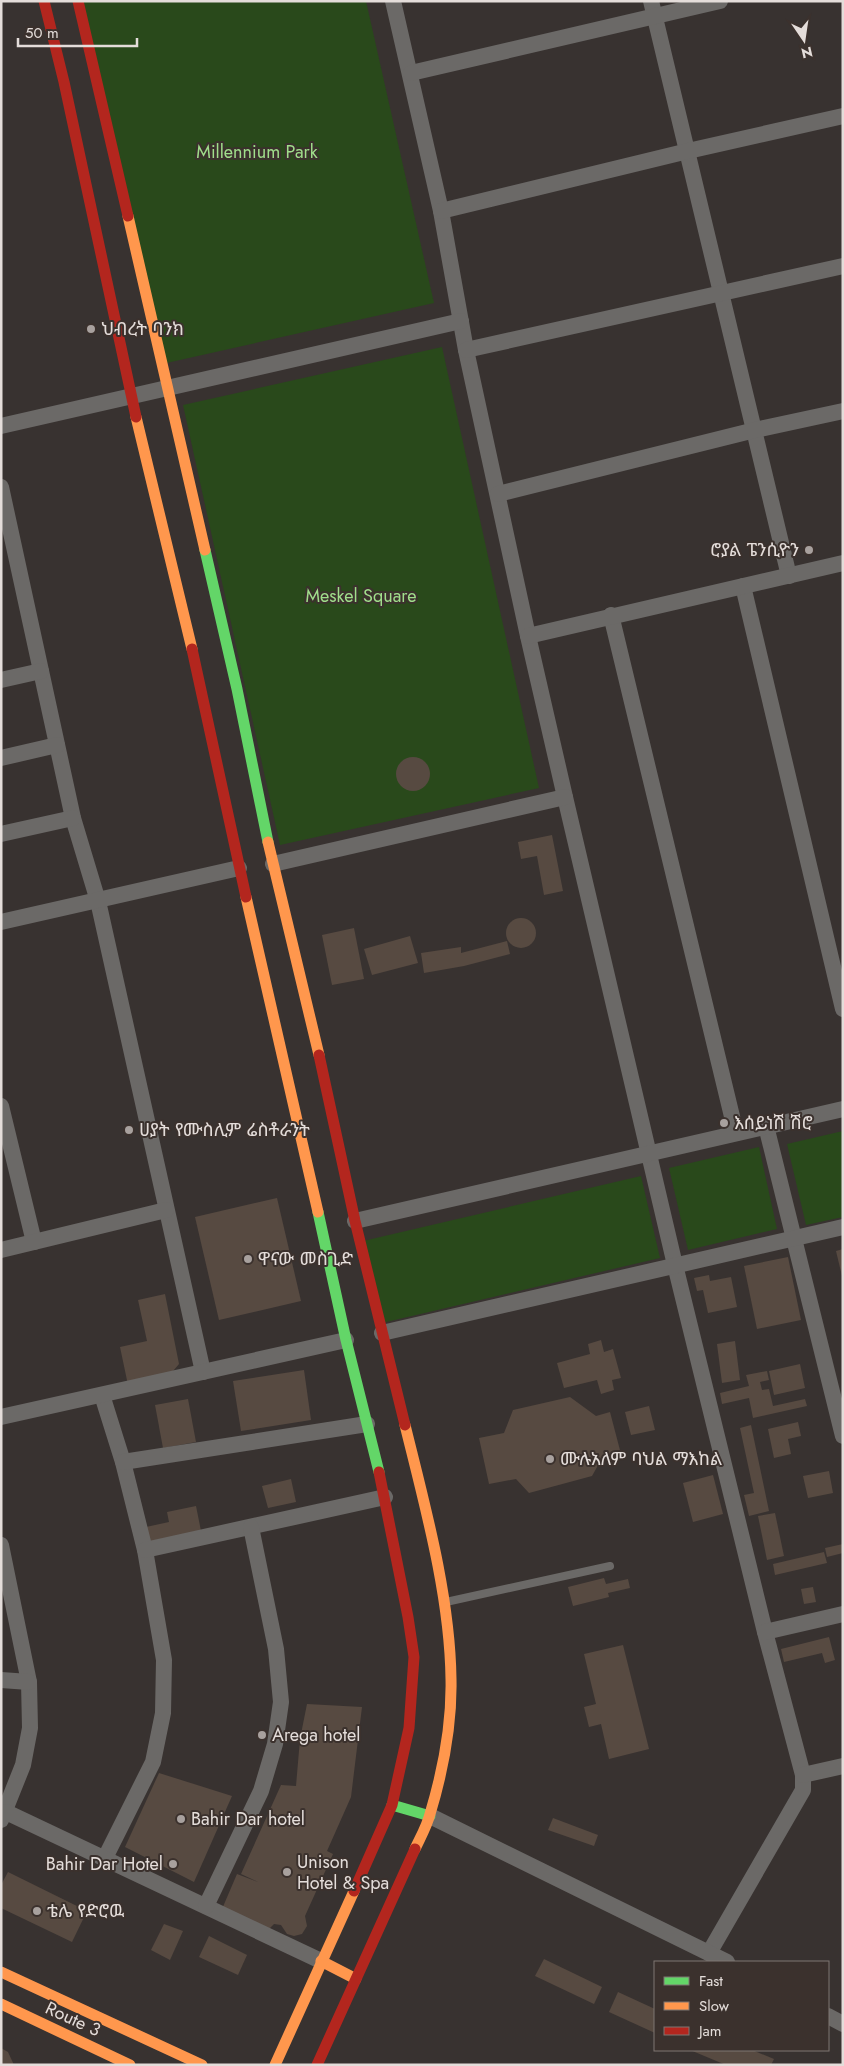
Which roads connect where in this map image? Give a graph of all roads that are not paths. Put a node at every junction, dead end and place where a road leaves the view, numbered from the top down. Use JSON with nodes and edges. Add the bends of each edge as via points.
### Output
{"nodes":[{"id":1,"x":44,"y":1,"type":"edge"},
{"id":2,"x":78,"y":1,"type":"edge"},
{"id":3,"x":393,"y":1,"type":"edge"},
{"id":4,"x":720,"y":1,"type":"edge"},
{"id":5,"x":653,"y":9,"type":"edge"},
{"id":6,"x":411,"y":73,"type":"junction"},
{"id":7,"x":843,"y":116,"type":"edge"},
{"id":8,"x":688,"y":151,"type":"junction"},
{"id":9,"x":441,"y":211,"type":"junction"},
{"id":10,"x":843,"y":266,"type":"edge"},
{"id":11,"x":720,"y":293,"type":"junction"},
{"id":12,"x":461,"y":321,"type":"junction"},
{"id":13,"x":466,"y":350,"type":"junction"},
{"id":14,"x":167,"y":388,"type":"junction"},
{"id":15,"x":131,"y":396,"type":"junction"},
{"id":16,"x":843,"y":411,"type":"edge"},
{"id":17,"x":1,"y":426,"type":"edge"},
{"id":18,"x":755,"y":430,"type":"junction"},
{"id":19,"x":1,"y":487,"type":"edge"},
{"id":20,"x":498,"y":494,"type":"junction"},
{"id":21,"x":843,"y":563,"type":"edge"},
{"id":22,"x":789,"y":576,"type":"junction"},
{"id":23,"x":743,"y":586,"type":"junction"},
{"id":24,"x":611,"y":616,"type":"junction"},
{"id":25,"x":528,"y":636,"type":"junction"},
{"id":26,"x":41,"y":671,"type":"junction"},
{"id":27,"x":1,"y":680,"type":"edge"},
{"id":28,"x":57,"y":745,"type":"junction"},
{"id":29,"x":1,"y":758,"type":"edge"},
{"id":30,"x":565,"y":798,"type":"junction"},
{"id":31,"x":73,"y":818,"type":"junction"},
{"id":32,"x":1,"y":834,"type":"edge"},
{"id":33,"x":268,"y":864,"type":"junction"},
{"id":34,"x":243,"y":868,"type":"junction"},
{"id":35,"x":98,"y":900,"type":"junction"},
{"id":36,"x":1,"y":922,"type":"edge"},
{"id":37,"x":843,"y":1009,"type":"edge"},
{"id":38,"x":1,"y":1106,"type":"edge"},
{"id":39,"x":843,"y":1109,"type":"edge"},
{"id":40,"x":766,"y":1126,"type":"junction"},
{"id":41,"x":736,"y":1133,"type":"junction"},
{"id":42,"x":648,"y":1153,"type":"junction"},
{"id":43,"x":166,"y":1210,"type":"junction"},
{"id":44,"x":351,"y":1221,"type":"junction"},
{"id":45,"x":843,"y":1227,"type":"edge"},
{"id":46,"x":794,"y":1238,"type":"junction"},
{"id":47,"x":34,"y":1242,"type":"junction"},
{"id":48,"x":1,"y":1250,"type":"edge"},
{"id":49,"x":675,"y":1266,"type":"junction"},
{"id":50,"x":377,"y":1334,"type":"junction"},
{"id":51,"x":350,"y":1339,"type":"junction"},
{"id":52,"x":203,"y":1372,"type":"junction"},
{"id":53,"x":102,"y":1395,"type":"junction"},
{"id":54,"x":1,"y":1417,"type":"edge"},
{"id":55,"x":367,"y":1424,"type":"junction"},
{"id":56,"x":843,"y":1436,"type":"edge"},
{"id":57,"x":123,"y":1462,"type":"junction"},
{"id":58,"x":389,"y":1496,"type":"junction"},
{"id":59,"x":251,"y":1527,"type":"junction"},
{"id":60,"x":1,"y":1545,"type":"edge"},
{"id":61,"x":146,"y":1550,"type":"junction"},
{"id":62,"x":610,"y":1566,"type":"dead end"},
{"id":63,"x":444,"y":1602,"type":"junction"},
{"id":64,"x":843,"y":1614,"type":"edge"},
{"id":65,"x":765,"y":1632,"type":"junction"},
{"id":66,"x":1,"y":1680,"type":"edge"},
{"id":67,"x":29,"y":1682,"type":"junction"},
{"id":68,"x":843,"y":1766,"type":"edge"},
{"id":69,"x":803,"y":1775,"type":"junction"},
{"id":70,"x":392,"y":1805,"type":"junction"},
{"id":71,"x":3,"y":1816,"type":"edge"},
{"id":72,"x":430,"y":1816,"type":"junction"},
{"id":73,"x":105,"y":1858,"type":"junction"},
{"id":74,"x":206,"y":1906,"type":"junction"},
{"id":75,"x":709,"y":1953,"type":"junction"},
{"id":76,"x":725,"y":1961,"type":"edge"},
{"id":77,"x":321,"y":1962,"type":"junction"},
{"id":78,"x":1,"y":1972,"type":"edge"},
{"id":79,"x":356,"y":1979,"type":"junction"},
{"id":80,"x":1,"y":2004,"type":"edge"},
{"id":81,"x":829,"y":2017,"type":"edge"},
{"id":82,"x":843,"y":2024,"type":"edge"},
{"id":83,"x":130,"y":2065,"type":"edge"},
{"id":84,"x":202,"y":2065,"type":"edge"},
{"id":85,"x":275,"y":2065,"type":"edge"},
{"id":86,"x":317,"y":2065,"type":"edge"}],
"edges":[{"from":1,"to":15,"type":"street"},
{"from":2,"to":14,"type":"street"},
{"from":3,"to":6,"type":"street"},
{"from":4,"to":5,"type":"street"},
{"from":5,"to":6,"type":"street"},
{"from":5,"to":8,"type":"street"},
{"from":6,"to":9,"type":"street"},
{"from":7,"to":8,"type":"street"},
{"from":8,"to":9,"type":"street"},
{"from":8,"to":11,"type":"street"},
{"from":9,"to":12,"type":"street"},
{"from":10,"to":11,"type":"street"},
{"from":11,"to":13,"type":"street"},
{"from":11,"to":18,"type":"street"},
{"from":12,"to":13,"type":"street"},
{"from":12,"to":14,"type":"street"},
{"from":13,"to":20,"type":"street"},
{"from":14,"to":15,"type":"street"},
{"from":14,"to":33,"type":"street","via":[[212,601],[237,689]]},
{"from":15,"to":17,"type":"street"},
{"from":15,"to":34,"type":"street","via":[[187,608]]},
{"from":16,"to":18,"type":"street"},
{"from":18,"to":20,"type":"street"},
{"from":18,"to":22,"type":"street"},
{"from":19,"to":26,"type":"street"},
{"from":20,"to":25,"type":"street"},
{"from":21,"to":22,"type":"street"},
{"from":22,"to":23,"type":"street"},
{"from":23,"to":24,"type":"street"},
{"from":23,"to":37,"type":"street"},
{"from":24,"to":25,"type":"street"},
{"from":24,"to":41,"type":"street"},
{"from":25,"to":30,"type":"street"},
{"from":26,"to":27,"type":"street"},
{"from":26,"to":28,"type":"street"},
{"from":28,"to":29,"type":"street"},
{"from":28,"to":31,"type":"street"},
{"from":30,"to":33,"type":"street"},
{"from":30,"to":42,"type":"street"},
{"from":31,"to":32,"type":"street"},
{"from":31,"to":35,"type":"street"},
{"from":33,"to":44,"type":"street","via":[[328,1110]]},
{"from":34,"to":35,"type":"street"},
{"from":34,"to":51,"type":"street"},
{"from":35,"to":36,"type":"street"},
{"from":35,"to":43,"type":"street"},
{"from":38,"to":47,"type":"street"},
{"from":39,"to":40,"type":"street"},
{"from":40,"to":41,"type":"street"},
{"from":40,"to":46,"type":"street"},
{"from":41,"to":42,"type":"street"},
{"from":42,"to":44,"type":"street"},
{"from":42,"to":49,"type":"street"},
{"from":43,"to":47,"type":"street"},
{"from":43,"to":52,"type":"street"},
{"from":44,"to":50,"type":"street"},
{"from":45,"to":46,"type":"street"},
{"from":46,"to":49,"type":"street"},
{"from":46,"to":56,"type":"street"},
{"from":47,"to":48,"type":"street"},
{"from":49,"to":50,"type":"street"},
{"from":49,"to":65,"type":"street"},
{"from":50,"to":63,"type":"street"},
{"from":51,"to":52,"type":"street"},
{"from":51,"to":55,"type":"street"},
{"from":52,"to":53,"type":"street"},
{"from":53,"to":54,"type":"street"},
{"from":53,"to":57,"type":"street"},
{"from":55,"to":57,"type":"street"},
{"from":55,"to":58,"type":"street"},
{"from":57,"to":61,"type":"street"},
{"from":58,"to":59,"type":"street"},
{"from":58,"to":70,"type":"street","via":[[414,1657],[409,1728]]},
{"from":59,"to":61,"type":"street"},
{"from":59,"to":74,"type":"street","via":[[276,1649],[281,1702],[275,1744],[262,1791]]},
{"from":60,"to":67,"type":"street"},
{"from":61,"to":73,"type":"street","via":[[164,1660],[163,1713],[153,1762]]},
{"from":62,"to":63,"type":"lane"},
{"from":63,"to":72,"type":"street","via":[[451,1679],[449,1718]]},
{"from":64,"to":65,"type":"street"},
{"from":65,"to":69,"type":"street"},
{"from":66,"to":67,"type":"street"},
{"from":67,"to":71,"type":"street","via":[[30,1728],[23,1765]]},
{"from":68,"to":69,"type":"street"},
{"from":69,"to":75,"type":"street","via":[[803,1790]]},
{"from":70,"to":72,"type":"street"},
{"from":70,"to":77,"type":"street"},
{"from":71,"to":73,"type":"street"},
{"from":72,"to":75,"type":"street"},
{"from":72,"to":79,"type":"street"},
{"from":73,"to":74,"type":"street"},
{"from":74,"to":77,"type":"street"},
{"from":75,"to":76,"type":"street"},
{"from":77,"to":79,"type":"street"},
{"from":77,"to":85,"type":"street"},
{"from":78,"to":84,"type":"street"},
{"from":79,"to":86,"type":"street"},
{"from":80,"to":83,"type":"street","name":"Route 3"},
{"from":81,"to":82,"type":"street"}]}
